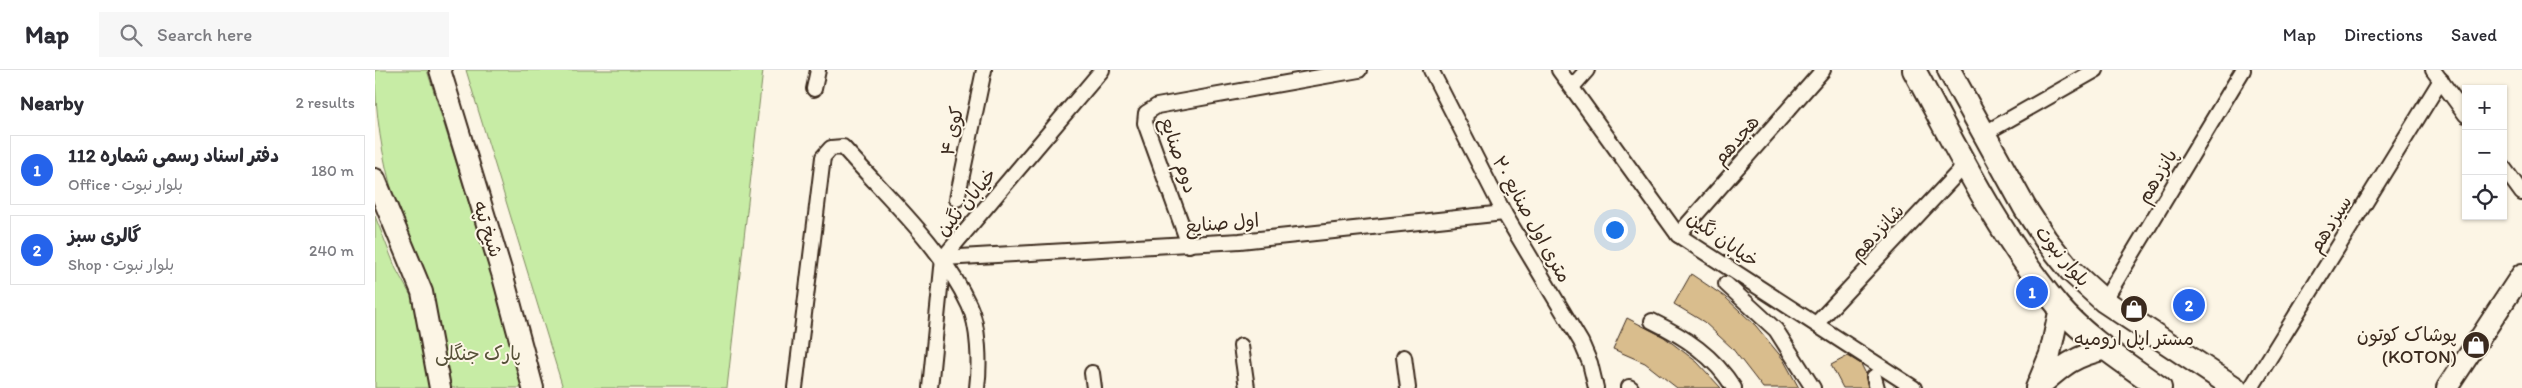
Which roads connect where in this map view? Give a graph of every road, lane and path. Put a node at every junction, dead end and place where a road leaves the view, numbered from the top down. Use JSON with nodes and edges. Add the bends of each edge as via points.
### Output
{"nodes":[{"id":1,"x":440,"y":70,"type":"edge"},
{"id":2,"x":818,"y":70,"type":"edge"},
{"id":3,"x":983,"y":70,"type":"edge"},
{"id":4,"x":1102,"y":70,"type":"edge"},
{"id":5,"x":1359,"y":70,"type":"edge"},
{"id":6,"x":1431,"y":70,"type":"edge"},
{"id":7,"x":1559,"y":70,"type":"edge"},
{"id":8,"x":1587,"y":70,"type":"edge"},
{"id":9,"x":1823,"y":70,"type":"edge"},
{"id":10,"x":1914,"y":70,"type":"edge"},
{"id":11,"x":1949,"y":70,"type":"edge"},
{"id":12,"x":2096,"y":70,"type":"edge"},
{"id":13,"x":2243,"y":70,"type":"edge"},
{"id":14,"x":2437,"y":75,"type":"edge"},
{"id":15,"x":1572,"y":87,"type":"junction"},
{"id":16,"x":814,"y":89,"type":"dead end"},
{"id":17,"x":2462,"y":109,"type":"edge"},
{"id":18,"x":1985,"y":133,"type":"junction"},
{"id":19,"x":1965,"y":165,"type":"junction"},
{"id":20,"x":2507,"y":172,"type":"edge"},
{"id":21,"x":375,"y":179,"type":"edge"},
{"id":22,"x":2522,"y":193,"type":"edge"},
{"id":23,"x":957,"y":199,"type":"dead end"},
{"id":24,"x":1504,"y":213,"type":"junction"},
{"id":25,"x":1678,"y":235,"type":"junction"},
{"id":26,"x":1189,"y":245,"type":"junction"},
{"id":27,"x":943,"y":258,"type":"junction"},
{"id":28,"x":2522,"y":274,"type":"edge"},
{"id":29,"x":1726,"y":284,"type":"dead end"},
{"id":30,"x":2103,"y":301,"type":"junction"},
{"id":31,"x":2060,"y":308,"type":"junction"},
{"id":32,"x":1652,"y":322,"type":"dead end"},
{"id":33,"x":1816,"y":324,"type":"junction"},
{"id":34,"x":1241,"y":346,"type":"dead end"},
{"id":35,"x":2107,"y":349,"type":"junction"},
{"id":36,"x":1404,"y":357,"type":"dead end"},
{"id":37,"x":1093,"y":373,"type":"dead end"},
{"id":38,"x":2218,"y":382,"type":"edge"},
{"id":39,"x":440,"y":388,"type":"edge"},
{"id":40,"x":533,"y":388,"type":"edge"},
{"id":41,"x":795,"y":388,"type":"edge"},
{"id":42,"x":931,"y":388,"type":"edge"},
{"id":43,"x":977,"y":388,"type":"edge"},
{"id":44,"x":1094,"y":388,"type":"edge"},
{"id":45,"x":1247,"y":388,"type":"edge"},
{"id":46,"x":1409,"y":388,"type":"edge"},
{"id":47,"x":1596,"y":388,"type":"edge"},
{"id":48,"x":1734,"y":388,"type":"edge"},
{"id":49,"x":1813,"y":388,"type":"edge"},
{"id":50,"x":1914,"y":388,"type":"edge"},
{"id":51,"x":2037,"y":388,"type":"edge"},
{"id":52,"x":2160,"y":388,"type":"edge"},
{"id":53,"x":2235,"y":388,"type":"edge"},
{"id":54,"x":2251,"y":388,"type":"edge"},
{"id":55,"x":2447,"y":388,"type":"edge"}],
"edges":[{"from":1,"to":40,"type":"street","name":"شیخ تپه","via":[[502,273]]},
{"from":2,"to":16,"type":"street"},
{"from":3,"to":23,"type":"street","name":"کوی ۴"},
{"from":4,"to":27,"type":"street","name":"خیابان نگین"},
{"from":5,"to":26,"type":"street","name":"دوم صنایع","via":[[1157,106],[1146,113],[1145,123]]},
{"from":6,"to":24,"type":"street","name":"۲۰ متری اول صنایع"},
{"from":7,"to":15,"type":"street","name":"خیابان نگین"},
{"from":8,"to":15,"type":"street"},
{"from":9,"to":25,"type":"street","name":"هجدهم"},
{"from":10,"to":19,"type":"main road","name":"بلوار نبوت"},
{"from":11,"to":18,"type":"main road","name":"بلوار نبوت"},
{"from":12,"to":18,"type":"street"},
{"from":13,"to":30,"type":"street","name":"پانزدهم"},
{"from":14,"to":17,"type":"street"},
{"from":14,"to":54,"type":"street","name":"سیزدهم"},
{"from":15,"to":25,"type":"street","name":"خیابان نگین"},
{"from":18,"to":30,"type":"main road","name":"بلوار نبوت","via":[[2046,240],[2071,271]]},
{"from":19,"to":31,"type":"main road","name":"بلوار نبوت","via":[[1999,226]]},
{"from":19,"to":33,"type":"street","name":"شانزدهم"},
{"from":20,"to":22,"type":"street"},
{"from":21,"to":39,"type":"street","via":[[422,292]]},
{"from":24,"to":26,"type":"street","name":"اول صنایع"},
{"from":24,"to":47,"type":"street","name":"۲۰ متری اول صنایع","via":[[1581,342]]},
{"from":25,"to":33,"type":"street","name":"خیابان نگین"},
{"from":26,"to":27,"type":"street","name":"اول صنایع"},
{"from":27,"to":41,"type":"street","via":[[843,147],[831,148],[823,157]]},
{"from":27,"to":42,"type":"street","name":"خیابان نگین"},
{"from":27,"to":43,"type":"street","via":[[970,306],[977,339]]},
{"from":28,"to":55,"type":"street"},
{"from":29,"to":49,"type":"street","via":[[1775,330]]},
{"from":30,"to":38,"type":"main road","name":"بلوار نبوت"},
{"from":31,"to":35,"type":"main road","name":"بلوار نبوت"},
{"from":31,"to":51,"type":"street","via":[[2050,354]]},
{"from":32,"to":48,"type":"street","via":[[1701,350]]},
{"from":33,"to":50,"type":"street","name":"خیابان نگین"},
{"from":34,"to":45,"type":"street"},
{"from":35,"to":51,"type":"street","via":[[2068,361]]},
{"from":35,"to":52,"type":"main road","name":"بلوار نبوت"},
{"from":36,"to":46,"type":"street"},
{"from":37,"to":44,"type":"street"},
{"from":38,"to":53,"type":"main road","name":"بلوار نبوت"}]}
